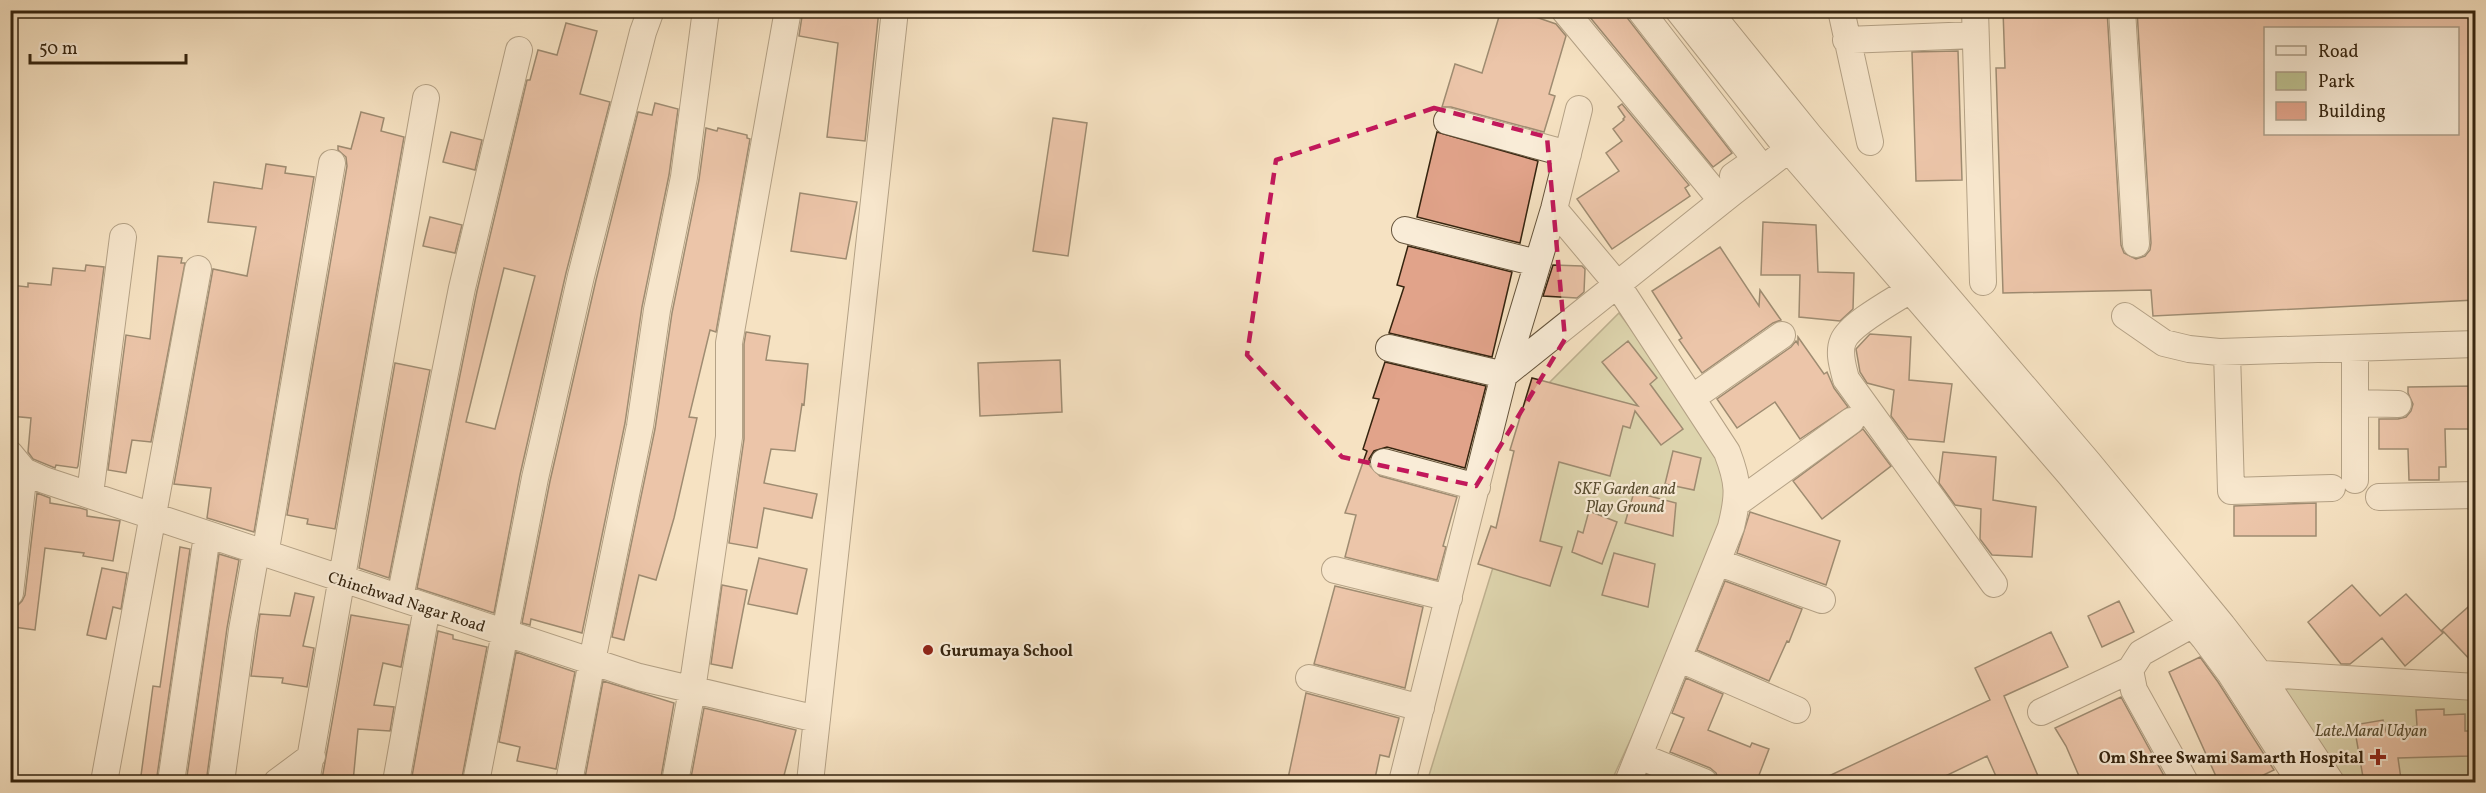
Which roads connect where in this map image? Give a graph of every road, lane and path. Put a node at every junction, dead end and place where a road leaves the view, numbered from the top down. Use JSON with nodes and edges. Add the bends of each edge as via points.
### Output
{"nodes":[{"id":1,"x":651,"y":10,"type":"edge"},
{"id":2,"x":706,"y":10,"type":"edge"},
{"id":3,"x":788,"y":10,"type":"edge"},
{"id":4,"x":895,"y":10,"type":"edge"},
{"id":5,"x":1564,"y":10,"type":"edge"},
{"id":6,"x":1640,"y":10,"type":"edge"},
{"id":7,"x":1678,"y":10,"type":"edge"},
{"id":8,"x":1708,"y":10,"type":"edge"},
{"id":9,"x":1841,"y":10,"type":"edge"},
{"id":10,"x":2122,"y":10,"type":"edge"},
{"id":11,"x":1975,"y":23,"type":"edge"},
{"id":12,"x":1846,"y":40,"type":"junction"},
{"id":13,"x":519,"y":50,"type":"dead end"},
{"id":14,"x":426,"y":98,"type":"dead end"},
{"id":15,"x":1580,"y":109,"type":"dead end"},
{"id":16,"x":1447,"y":121,"type":"dead end"},
{"id":17,"x":1809,"y":135,"type":"junction"},
{"id":18,"x":1870,"y":142,"type":"dead end"},
{"id":19,"x":1788,"y":149,"type":"junction"},
{"id":20,"x":1568,"y":154,"type":"junction"},
{"id":21,"x":332,"y":163,"type":"dead end"},
{"id":22,"x":1723,"y":191,"type":"junction"},
{"id":23,"x":1554,"y":209,"type":"junction"},
{"id":24,"x":1405,"y":230,"type":"dead end"},
{"id":25,"x":123,"y":237,"type":"dead end"},
{"id":26,"x":2136,"y":244,"type":"dead end"},
{"id":27,"x":1537,"y":264,"type":"junction"},
{"id":28,"x":198,"y":269,"type":"dead end"},
{"id":29,"x":1983,"y":282,"type":"dead end"},
{"id":30,"x":1617,"y":284,"type":"junction"},
{"id":31,"x":1910,"y":290,"type":"junction"},
{"id":32,"x":2125,"y":316,"type":"dead end"},
{"id":33,"x":1782,"y":335,"type":"dead end"},
{"id":34,"x":2475,"y":344,"type":"edge"},
{"id":35,"x":1389,"y":348,"type":"dead end"},
{"id":36,"x":2355,"y":348,"type":"junction"},
{"id":37,"x":2227,"y":352,"type":"junction"},
{"id":38,"x":1504,"y":375,"type":"junction"},
{"id":39,"x":1692,"y":398,"type":"junction"},
{"id":40,"x":2355,"y":403,"type":"junction"},
{"id":41,"x":2398,"y":404,"type":"dead end"},
{"id":42,"x":1851,"y":420,"type":"dead end"},
{"id":43,"x":1384,"y":462,"type":"dead end"},
{"id":44,"x":17,"y":463,"type":"edge"},
{"id":45,"x":1477,"y":487,"type":"junction"},
{"id":46,"x":90,"y":494,"type":"junction"},
{"id":47,"x":2475,"y":495,"type":"edge"},
{"id":48,"x":2379,"y":497,"type":"dead end"},
{"id":49,"x":1737,"y":503,"type":"junction"},
{"id":50,"x":153,"y":517,"type":"junction"},
{"id":51,"x":207,"y":535,"type":"junction"},
{"id":52,"x":261,"y":553,"type":"junction"},
{"id":53,"x":1717,"y":562,"type":"junction"},
{"id":54,"x":1335,"y":570,"type":"dead end"},
{"id":55,"x":343,"y":579,"type":"junction"},
{"id":56,"x":1994,"y":585,"type":"dead end"},
{"id":57,"x":10,"y":593,"type":"edge"},
{"id":58,"x":400,"y":598,"type":"junction"},
{"id":59,"x":1449,"y":598,"type":"junction"},
{"id":60,"x":1822,"y":600,"type":"dead end"},
{"id":61,"x":427,"y":607,"type":"junction"},
{"id":62,"x":2193,"y":624,"type":"junction"},
{"id":63,"x":504,"y":633,"type":"junction"},
{"id":64,"x":1678,"y":658,"type":"junction"},
{"id":65,"x":592,"y":661,"type":"junction"},
{"id":66,"x":2130,"y":670,"type":"junction"},
{"id":67,"x":2230,"y":673,"type":"junction"},
{"id":68,"x":2259,"y":673,"type":"junction"},
{"id":69,"x":1310,"y":678,"type":"dead end"},
{"id":70,"x":2475,"y":687,"type":"edge"},
{"id":71,"x":692,"y":690,"type":"junction"},
{"id":72,"x":1421,"y":708,"type":"junction"},
{"id":73,"x":1797,"y":710,"type":"dead end"},
{"id":74,"x":2042,"y":712,"type":"dead end"},
{"id":75,"x":817,"y":719,"type":"junction"},
{"id":76,"x":312,"y":756,"type":"junction"},
{"id":77,"x":1639,"y":756,"type":"junction"},
{"id":78,"x":104,"y":783,"type":"edge"},
{"id":79,"x":171,"y":783,"type":"edge"},
{"id":80,"x":221,"y":783,"type":"edge"},
{"id":81,"x":277,"y":783,"type":"edge"},
{"id":82,"x":306,"y":783,"type":"edge"},
{"id":83,"x":396,"y":783,"type":"edge"},
{"id":84,"x":476,"y":783,"type":"edge"},
{"id":85,"x":569,"y":783,"type":"edge"},
{"id":86,"x":675,"y":783,"type":"edge"},
{"id":87,"x":810,"y":783,"type":"edge"},
{"id":88,"x":1402,"y":783,"type":"edge"},
{"id":89,"x":1628,"y":783,"type":"edge"},
{"id":90,"x":1704,"y":783,"type":"edge"},
{"id":91,"x":2185,"y":783,"type":"edge"},
{"id":92,"x":2300,"y":783,"type":"edge"},
{"id":93,"x":2331,"y":783,"type":"edge"}],
"edges":[{"from":1,"to":63,"type":"street","via":[[581,276]]},
{"from":2,"to":65,"type":"street","via":[[684,177],[657,310],[640,426]]},
{"from":3,"to":71,"type":"street","via":[[729,343],[729,437]]},
{"from":4,"to":75,"type":"street"},
{"from":5,"to":22,"type":"street"},
{"from":6,"to":22,"type":"street","via":[[1756,160]]},
{"from":7,"to":19,"type":"street"},
{"from":8,"to":17,"type":"street"},
{"from":9,"to":12,"type":"street"},
{"from":10,"to":26,"type":"street"},
{"from":11,"to":12,"type":"street"},
{"from":11,"to":29,"type":"street"},
{"from":12,"to":18,"type":"street"},
{"from":13,"to":58,"type":"street","via":[[462,288]]},
{"from":14,"to":55,"type":"street"},
{"from":15,"to":20,"type":"street"},
{"from":16,"to":20,"type":"street"},
{"from":17,"to":19,"type":"street"},
{"from":17,"to":68,"type":"street","via":[[2126,508]]},
{"from":19,"to":22,"type":"street"},
{"from":19,"to":31,"type":"street"},
{"from":20,"to":23,"type":"street"},
{"from":21,"to":52,"type":"street"},
{"from":22,"to":30,"type":"street"},
{"from":23,"to":27,"type":"street"},
{"from":23,"to":30,"type":"street"},
{"from":24,"to":27,"type":"street"},
{"from":25,"to":46,"type":"street"},
{"from":27,"to":38,"type":"street"},
{"from":28,"to":50,"type":"street"},
{"from":30,"to":38,"type":"street"},
{"from":30,"to":39,"type":"street"},
{"from":31,"to":56,"type":"street","via":[[1852,329],[1843,342],[1841,359],[1846,379]]},
{"from":31,"to":62,"type":"street"},
{"from":32,"to":37,"type":"street","via":[[2164,342]]},
{"from":33,"to":39,"type":"street"},
{"from":34,"to":36,"type":"street"},
{"from":35,"to":38,"type":"street"},
{"from":36,"to":37,"type":"street"},
{"from":36,"to":40,"type":"street"},
{"from":37,"to":40,"type":"street","via":[[2231,490],[2344,484]]},
{"from":38,"to":45,"type":"street"},
{"from":39,"to":49,"type":"street","via":[[1728,452],[1736,477]]},
{"from":40,"to":41,"type":"street"},
{"from":42,"to":49,"type":"street"},
{"from":43,"to":45,"type":"street"},
{"from":44,"to":46,"type":"street","name":"Chinchwad Nagar Road","via":[[44,480]]},
{"from":44,"to":57,"type":"street"},
{"from":45,"to":59,"type":"street"},
{"from":46,"to":50,"type":"street","name":"Chinchwad Nagar Road"},
{"from":47,"to":48,"type":"street"},
{"from":49,"to":53,"type":"street"},
{"from":50,"to":51,"type":"street","name":"Chinchwad Nagar Road"},
{"from":50,"to":78,"type":"street"},
{"from":51,"to":52,"type":"street","name":"Chinchwad Nagar Road"},
{"from":51,"to":79,"type":"street"},
{"from":52,"to":55,"type":"street","name":"Chinchwad Nagar Road"},
{"from":52,"to":80,"type":"street","via":[[242,630]]},
{"from":53,"to":60,"type":"street"},
{"from":53,"to":64,"type":"street"},
{"from":54,"to":59,"type":"street"},
{"from":55,"to":58,"type":"street","name":"Chinchwad Nagar Road"},
{"from":55,"to":76,"type":"street"},
{"from":58,"to":61,"type":"street","name":"Chinchwad Nagar Road"},
{"from":59,"to":72,"type":"street"},
{"from":61,"to":63,"type":"street","name":"Chinchwad Nagar Road"},
{"from":61,"to":83,"type":"street"},
{"from":62,"to":66,"type":"street","via":[[2141,653]]},
{"from":62,"to":67,"type":"street"},
{"from":63,"to":65,"type":"street","name":"Chinchwad Nagar Road"},
{"from":63,"to":84,"type":"street"},
{"from":64,"to":73,"type":"street"},
{"from":64,"to":77,"type":"street"},
{"from":65,"to":71,"type":"street","name":"Chinchwad Nagar Road"},
{"from":65,"to":85,"type":"street"},
{"from":66,"to":74,"type":"street"},
{"from":66,"to":91,"type":"street","via":[[2134,690]]},
{"from":67,"to":68,"type":"street"},
{"from":67,"to":92,"type":"street"},
{"from":68,"to":70,"type":"street"},
{"from":68,"to":93,"type":"street"},
{"from":69,"to":72,"type":"street"},
{"from":71,"to":75,"type":"street","name":"Chinchwad Nagar Road"},
{"from":71,"to":86,"type":"street"},
{"from":72,"to":88,"type":"street"},
{"from":75,"to":87,"type":"street"},
{"from":76,"to":81,"type":"street"},
{"from":76,"to":82,"type":"street"},
{"from":77,"to":89,"type":"street"},
{"from":77,"to":90,"type":"street"}]}
